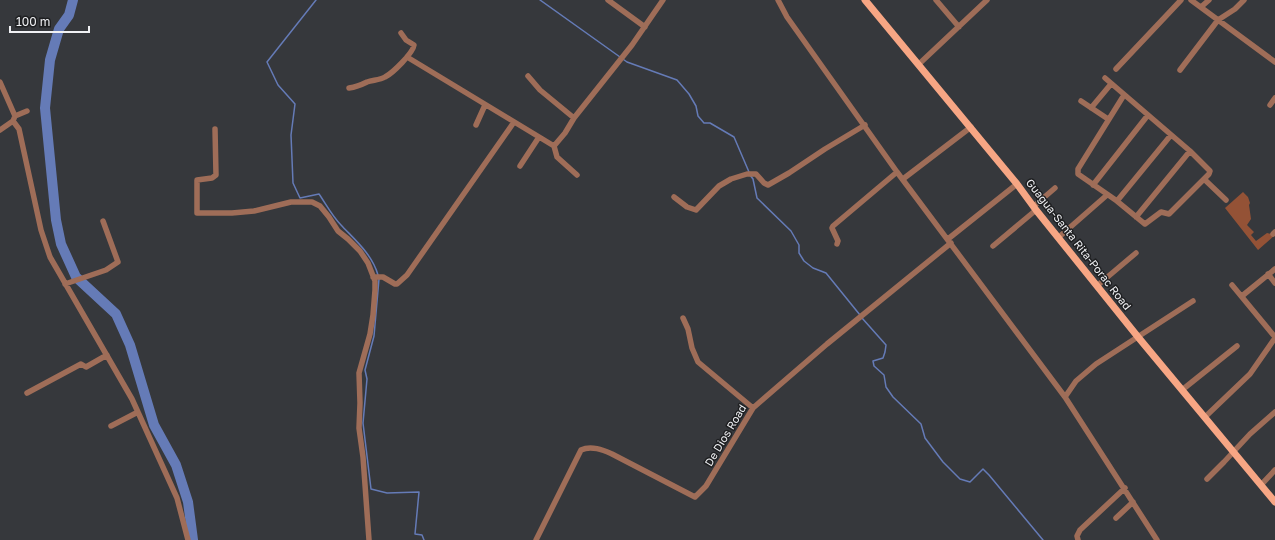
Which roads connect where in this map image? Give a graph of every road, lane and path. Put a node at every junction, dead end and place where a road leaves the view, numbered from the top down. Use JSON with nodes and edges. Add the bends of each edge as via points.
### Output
{"nodes":[{"id":1,"x":608,"y":0,"type":"edge"},
{"id":2,"x":663,"y":0,"type":"edge"},
{"id":3,"x":778,"y":0,"type":"edge"},
{"id":4,"x":865,"y":0,"type":"edge"},
{"id":5,"x":936,"y":0,"type":"edge"},
{"id":6,"x":987,"y":0,"type":"edge"},
{"id":7,"x":1181,"y":0,"type":"edge"},
{"id":8,"x":1191,"y":0,"type":"edge"},
{"id":9,"x":1209,"y":0,"type":"edge"},
{"id":10,"x":1244,"y":0,"type":"edge"},
{"id":11,"x":1201,"y":7,"type":"junction"},
{"id":12,"x":1218,"y":20,"type":"junction"},
{"id":13,"x":645,"y":27,"type":"junction"},
{"id":14,"x":959,"y":27,"type":"junction"},
{"id":15,"x":401,"y":33,"type":"dead end"},
{"id":16,"x":407,"y":57,"type":"junction"},
{"id":17,"x":1275,"y":62,"type":"edge"},
{"id":18,"x":919,"y":64,"type":"junction"},
{"id":19,"x":1116,"y":69,"type":"dead end"},
{"id":20,"x":1180,"y":70,"type":"dead end"},
{"id":21,"x":528,"y":76,"type":"dead end"},
{"id":22,"x":1105,"y":78,"type":"dead end"},
{"id":23,"x":0,"y":82,"type":"edge"},
{"id":24,"x":1111,"y":84,"type":"junction"},
{"id":25,"x":349,"y":88,"type":"dead end"},
{"id":26,"x":1124,"y":95,"type":"junction"},
{"id":27,"x":1275,"y":98,"type":"edge"},
{"id":28,"x":1081,"y":101,"type":"dead end"},
{"id":29,"x":1270,"y":104,"type":"dead end"},
{"id":30,"x":485,"y":105,"type":"junction"},
{"id":31,"x":1092,"y":108,"type":"junction"},
{"id":32,"x":27,"y":111,"type":"dead end"},
{"id":33,"x":1148,"y":115,"type":"junction"},
{"id":34,"x":574,"y":118,"type":"junction"},
{"id":35,"x":14,"y":119,"type":"junction"},
{"id":36,"x":1108,"y":119,"type":"junction"},
{"id":37,"x":514,"y":122,"type":"junction"},
{"id":38,"x":476,"y":125,"type":"dead end"},
{"id":39,"x":865,"y":125,"type":"junction"},
{"id":40,"x":970,"y":127,"type":"junction"},
{"id":41,"x":215,"y":129,"type":"dead end"},
{"id":42,"x":0,"y":130,"type":"edge"},
{"id":43,"x":1171,"y":136,"type":"junction"},
{"id":44,"x":539,"y":137,"type":"junction"},
{"id":45,"x":554,"y":146,"type":"junction"},
{"id":46,"x":1190,"y":151,"type":"junction"},
{"id":47,"x":520,"y":166,"type":"dead end"},
{"id":48,"x":897,"y":172,"type":"junction"},
{"id":49,"x":577,"y":175,"type":"dead end"},
{"id":50,"x":903,"y":179,"type":"junction"},
{"id":51,"x":1204,"y":179,"type":"junction"},
{"id":52,"x":1017,"y":184,"type":"junction"},
{"id":53,"x":1093,"y":184,"type":"junction"},
{"id":54,"x":1055,"y":188,"type":"dead end"},
{"id":55,"x":1107,"y":195,"type":"junction"},
{"id":56,"x":674,"y":197,"type":"dead end"},
{"id":57,"x":1226,"y":200,"type":"dead end"},
{"id":58,"x":1117,"y":201,"type":"junction"},
{"id":59,"x":1035,"y":208,"type":"junction"},
{"id":60,"x":1136,"y":217,"type":"junction"},
{"id":61,"x":103,"y":222,"type":"dead end"},
{"id":62,"x":1059,"y":237,"type":"junction"},
{"id":63,"x":949,"y":241,"type":"junction"},
{"id":64,"x":837,"y":244,"type":"dead end"},
{"id":65,"x":993,"y":246,"type":"dead end"},
{"id":66,"x":1136,"y":253,"type":"dead end"},
{"id":67,"x":1275,"y":269,"type":"edge"},
{"id":68,"x":1268,"y":274,"type":"junction"},
{"id":69,"x":375,"y":277,"type":"junction"},
{"id":70,"x":67,"y":283,"type":"junction"},
{"id":71,"x":1275,"y":283,"type":"edge"},
{"id":72,"x":1098,"y":285,"type":"junction"},
{"id":73,"x":1232,"y":285,"type":"dead end"},
{"id":74,"x":1242,"y":296,"type":"junction"},
{"id":75,"x":1193,"y":301,"type":"dead end"},
{"id":76,"x":684,"y":318,"type":"dead end"},
{"id":77,"x":1138,"y":337,"type":"junction"},
{"id":78,"x":1275,"y":338,"type":"edge"},
{"id":79,"x":1237,"y":346,"type":"dead end"},
{"id":80,"x":107,"y":355,"type":"junction"},
{"id":81,"x":1182,"y":390,"type":"junction"},
{"id":82,"x":27,"y":393,"type":"dead end"},
{"id":83,"x":1065,"y":397,"type":"junction"},
{"id":84,"x":753,"y":408,"type":"junction"},
{"id":85,"x":138,"y":412,"type":"junction"},
{"id":86,"x":1275,"y":412,"type":"edge"},
{"id":87,"x":1205,"y":417,"type":"junction"},
{"id":88,"x":112,"y":426,"type":"dead end"},
{"id":89,"x":1234,"y":452,"type":"junction"},
{"id":90,"x":1275,"y":470,"type":"edge"},
{"id":91,"x":1207,"y":479,"type":"dead end"},
{"id":92,"x":1261,"y":485,"type":"junction"},
{"id":93,"x":1124,"y":488,"type":"junction"},
{"id":94,"x":1133,"y":502,"type":"junction"},
{"id":95,"x":1275,"y":502,"type":"edge"},
{"id":96,"x":1116,"y":518,"type":"dead end"},
{"id":97,"x":188,"y":540,"type":"edge"},
{"id":98,"x":368,"y":540,"type":"edge"},
{"id":99,"x":536,"y":540,"type":"edge"},
{"id":100,"x":1078,"y":540,"type":"edge"},
{"id":101,"x":1158,"y":540,"type":"edge"}],
"edges":[{"from":1,"to":13,"type":"street"},
{"from":2,"to":13,"type":"street"},
{"from":3,"to":39,"type":"street","via":[[787,17]]},
{"from":4,"to":18,"type":"main road","name":"Guagua-Santa Rita-Porac Road"},
{"from":5,"to":14,"type":"street"},
{"from":6,"to":14,"type":"street"},
{"from":7,"to":19,"type":"street"},
{"from":8,"to":11,"type":"street"},
{"from":9,"to":11,"type":"street"},
{"from":10,"to":12,"type":"street"},
{"from":11,"to":12,"type":"street"},
{"from":12,"to":17,"type":"street"},
{"from":12,"to":20,"type":"street"},
{"from":13,"to":34,"type":"street"},
{"from":14,"to":18,"type":"street"},
{"from":15,"to":16,"type":"street","via":[[414,45]]},
{"from":16,"to":25,"type":"street","via":[[385,78]]},
{"from":16,"to":30,"type":"street"},
{"from":18,"to":40,"type":"main road","name":"Guagua-Santa Rita-Porac Road"},
{"from":21,"to":34,"type":"street","via":[[540,90]]},
{"from":22,"to":24,"type":"street"},
{"from":23,"to":35,"type":"street"},
{"from":24,"to":26,"type":"street"},
{"from":24,"to":31,"type":"street"},
{"from":26,"to":33,"type":"street"},
{"from":26,"to":36,"type":"street"},
{"from":27,"to":29,"type":"street"},
{"from":28,"to":31,"type":"street"},
{"from":30,"to":37,"type":"street"},
{"from":30,"to":38,"type":"street"},
{"from":31,"to":36,"type":"street"},
{"from":32,"to":35,"type":"street"},
{"from":33,"to":43,"type":"street"},
{"from":33,"to":53,"type":"street"},
{"from":34,"to":45,"type":"street"},
{"from":35,"to":42,"type":"street"},
{"from":35,"to":70,"type":"street","via":[[19,129],[41,230],[50,257]]},
{"from":36,"to":53,"type":"street","via":[[1078,169],[1078,174]]},
{"from":37,"to":44,"type":"street"},
{"from":37,"to":69,"type":"street","via":[[407,275],[397,284],[383,277]]},
{"from":39,"to":48,"type":"street"},
{"from":39,"to":56,"type":"street","via":[[768,184],[756,174],[731,179],[719,186],[696,210]]},
{"from":40,"to":50,"type":"street"},
{"from":40,"to":52,"type":"main road","name":"Guagua-Santa Rita-Porac Road"},
{"from":41,"to":69,"type":"street","via":[[216,175],[197,180],[197,213],[254,211],[291,202],[316,203],[329,216],[338,232],[360,251]]},
{"from":43,"to":46,"type":"street"},
{"from":43,"to":58,"type":"street"},
{"from":44,"to":45,"type":"street"},
{"from":44,"to":47,"type":"street"},
{"from":45,"to":49,"type":"street","via":[[557,157]]},
{"from":46,"to":51,"type":"street","via":[[1210,171]]},
{"from":46,"to":60,"type":"street"},
{"from":48,"to":50,"type":"street"},
{"from":48,"to":64,"type":"street","via":[[833,226]]},
{"from":50,"to":63,"type":"street"},
{"from":51,"to":57,"type":"street"},
{"from":51,"to":60,"type":"street","via":[[1169,214],[1161,212],[1145,224]]},
{"from":52,"to":59,"type":"main road","name":"Guagua-Santa Rita-Porac Road"},
{"from":52,"to":63,"type":"street","name":"De Dios Road"},
{"from":53,"to":55,"type":"street"},
{"from":54,"to":59,"type":"street"},
{"from":55,"to":58,"type":"street"},
{"from":55,"to":62,"type":"street"},
{"from":58,"to":60,"type":"street"},
{"from":59,"to":62,"type":"main road","name":"Guagua-Santa Rita-Porac Road"},
{"from":59,"to":65,"type":"street"},
{"from":61,"to":70,"type":"street","via":[[118,262],[106,270]]},
{"from":62,"to":72,"type":"main road","name":"Guagua-Santa Rita-Porac Road"},
{"from":63,"to":83,"type":"street"},
{"from":63,"to":84,"type":"street","name":"De Dios Road"},
{"from":66,"to":72,"type":"street"},
{"from":67,"to":68,"type":"street"},
{"from":68,"to":71,"type":"street"},
{"from":68,"to":74,"type":"street"},
{"from":69,"to":98,"type":"street","via":[[370,334],[359,373],[359,434],[363,457]]},
{"from":70,"to":80,"type":"street"},
{"from":72,"to":77,"type":"main road","name":"Guagua-Santa Rita-Porac Road"},
{"from":73,"to":74,"type":"street"},
{"from":74,"to":78,"type":"street"},
{"from":75,"to":77,"type":"street"},
{"from":76,"to":84,"type":"street","via":[[698,362]]},
{"from":77,"to":81,"type":"main road","name":"Guagua-Santa Rita-Porac Road"},
{"from":77,"to":83,"type":"street","via":[[1096,364],[1076,382]]},
{"from":78,"to":87,"type":"street","via":[[1250,374]]},
{"from":79,"to":81,"type":"street"},
{"from":80,"to":82,"type":"street","via":[[86,367],[81,364]]},
{"from":80,"to":85,"type":"street"},
{"from":81,"to":87,"type":"main road","name":"Guagua-Santa Rita-Porac Road"},
{"from":83,"to":93,"type":"street"},
{"from":84,"to":99,"type":"street","name":"De Dios Road","via":[[706,486],[695,497],[612,454],[593,448],[581,450]]},
{"from":85,"to":88,"type":"street"},
{"from":85,"to":97,"type":"street","via":[[177,498]]},
{"from":86,"to":89,"type":"street"},
{"from":87,"to":89,"type":"main road","name":"Guagua-Santa Rita-Porac Road"},
{"from":89,"to":91,"type":"street"},
{"from":89,"to":92,"type":"main road","name":"Guagua-Santa Rita-Porac Road"},
{"from":90,"to":92,"type":"street"},
{"from":92,"to":95,"type":"main road","name":"Guagua-Santa Rita-Porac Road"},
{"from":93,"to":94,"type":"street"},
{"from":93,"to":100,"type":"street","via":[[1080,530]]},
{"from":94,"to":96,"type":"street"},
{"from":94,"to":101,"type":"street"}]}
